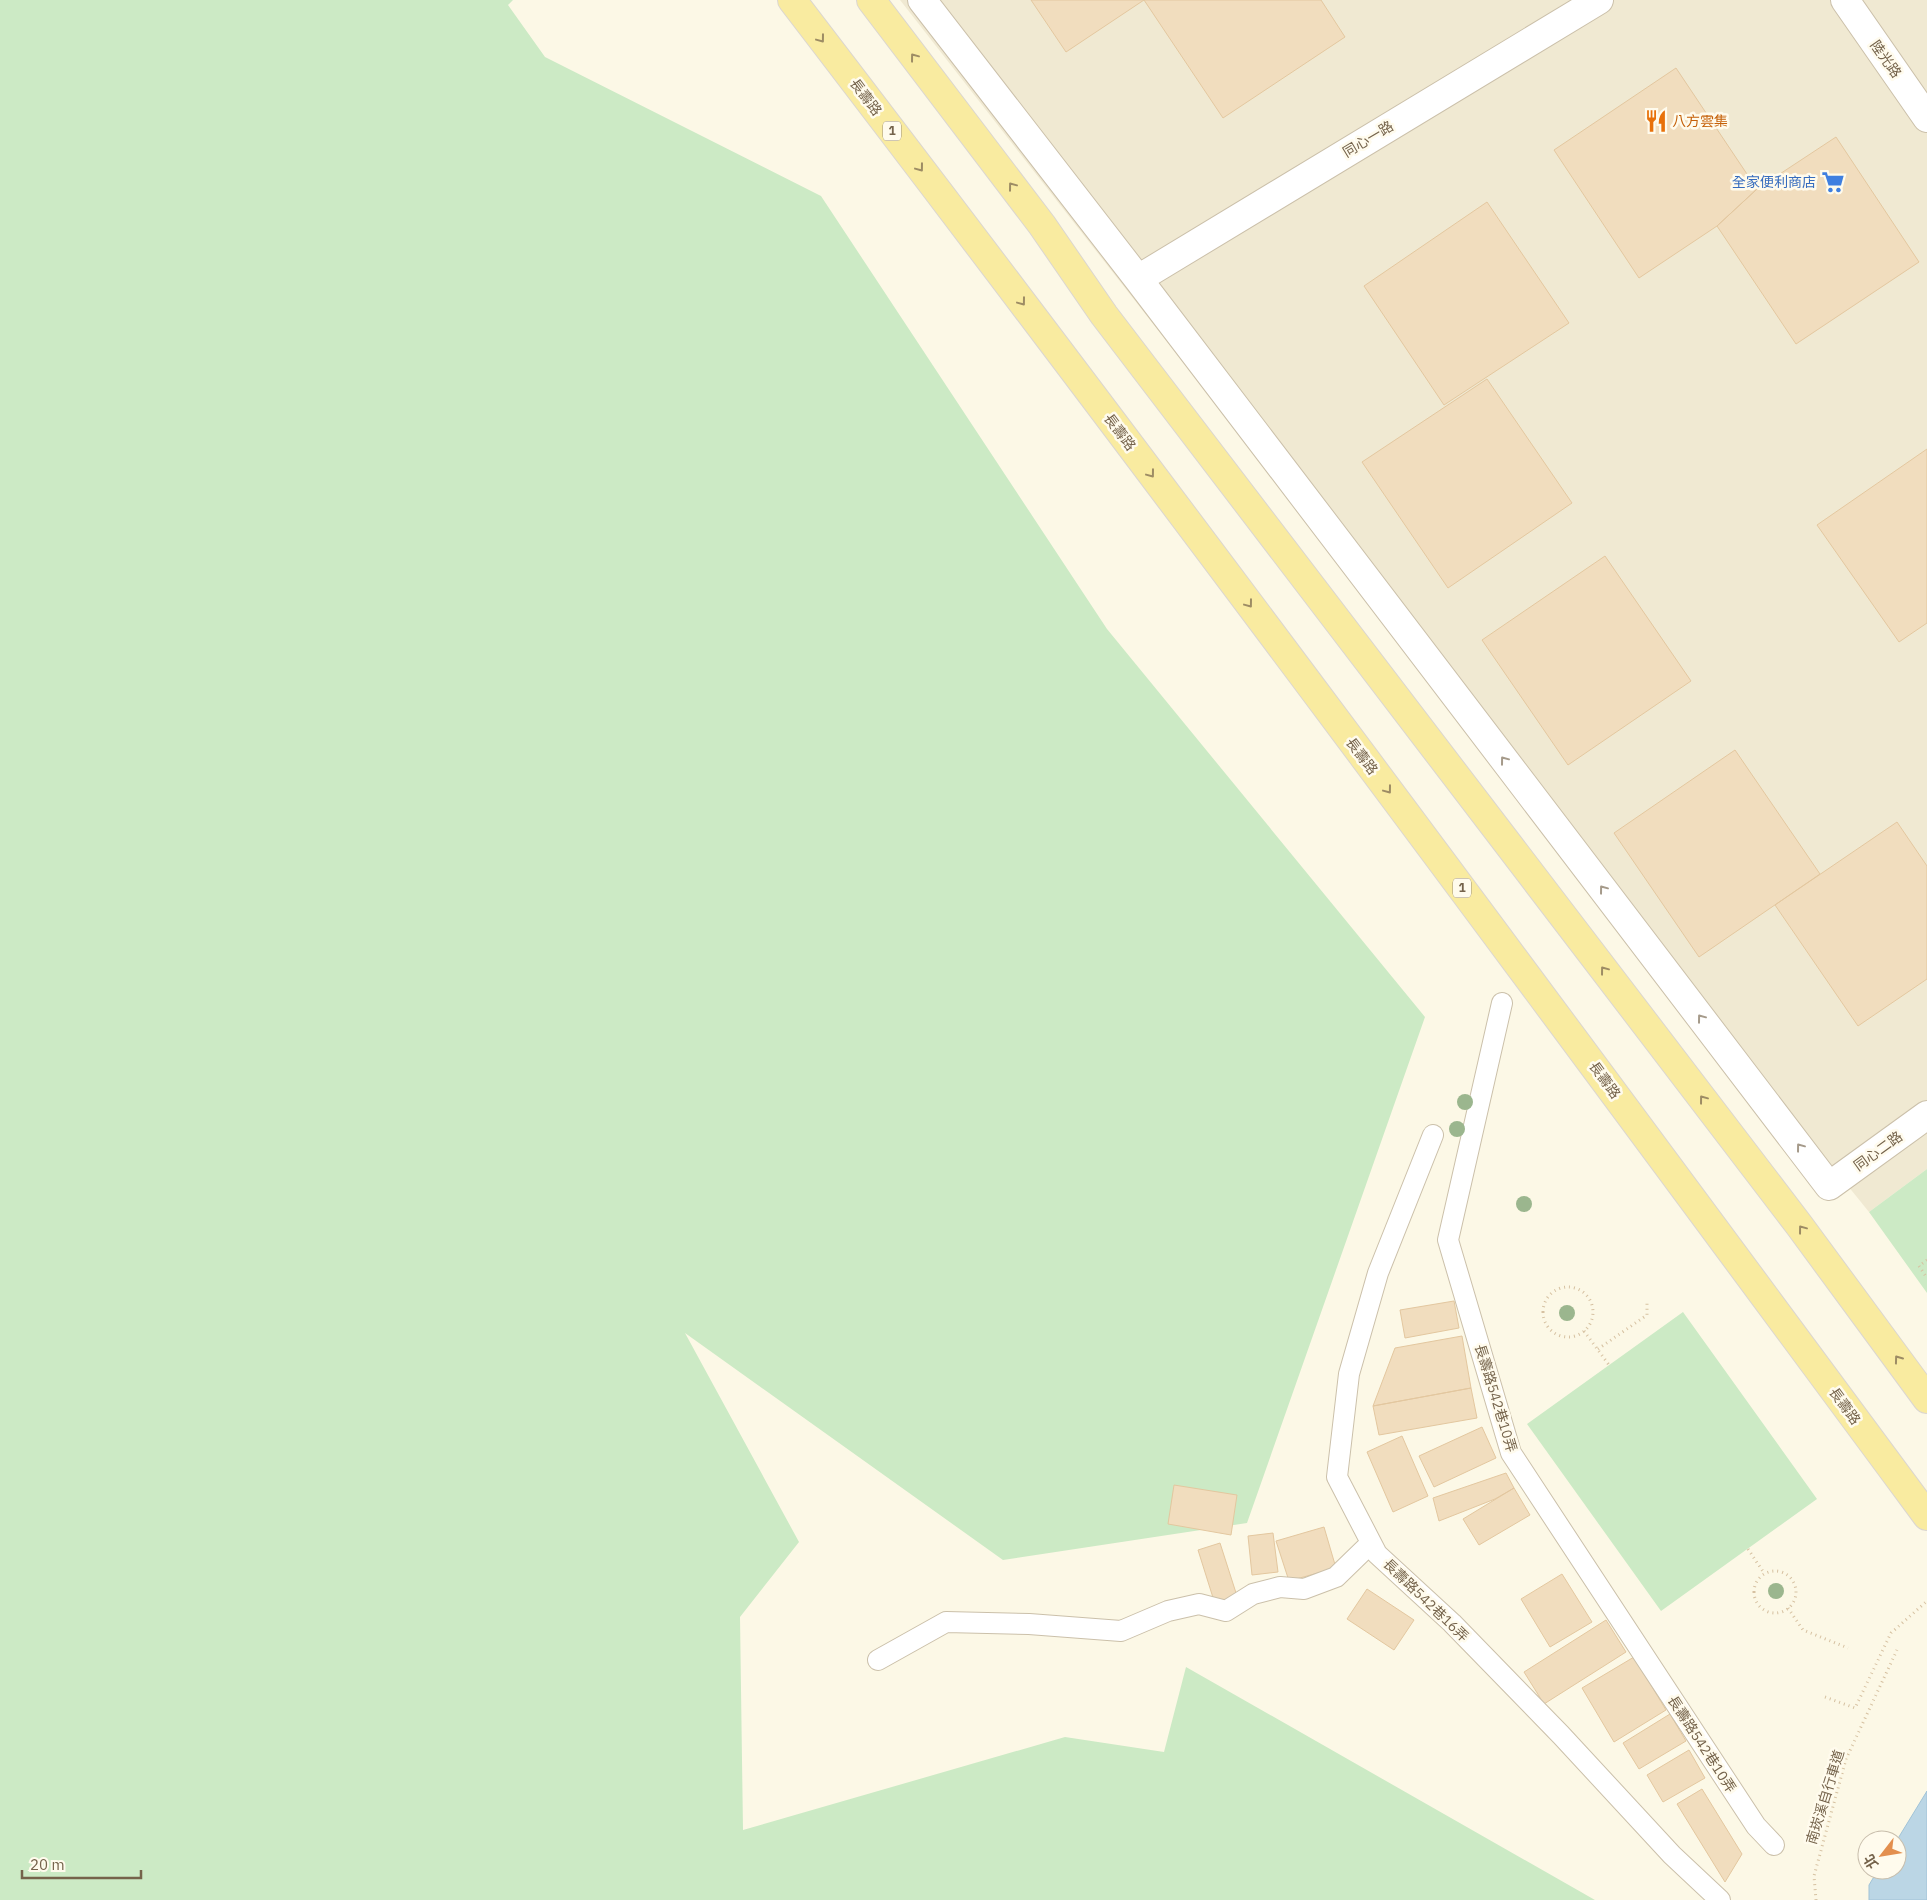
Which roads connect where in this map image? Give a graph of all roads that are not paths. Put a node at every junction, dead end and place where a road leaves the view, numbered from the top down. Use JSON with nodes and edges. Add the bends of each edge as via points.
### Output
{"nodes":[{"id":1,"x":792,"y":0,"type":"edge"},
{"id":2,"x":871,"y":0,"type":"edge"},
{"id":3,"x":922,"y":0,"type":"edge"},
{"id":4,"x":1599,"y":0,"type":"edge"},
{"id":5,"x":1845,"y":0,"type":"edge"},
{"id":6,"x":1859,"y":0,"type":"edge"},
{"id":7,"x":1927,"y":98,"type":"edge"},
{"id":8,"x":1927,"y":118,"type":"edge"},
{"id":9,"x":1138,"y":279,"type":"junction"},
{"id":10,"x":1502,"y":1003,"type":"dead end"},
{"id":11,"x":1927,"y":1115,"type":"edge"},
{"id":12,"x":1433,"y":1135,"type":"dead end"},
{"id":13,"x":1927,"y":1399,"type":"edge"},
{"id":14,"x":1927,"y":1516,"type":"edge"},
{"id":15,"x":1372,"y":1543,"type":"junction"},
{"id":16,"x":878,"y":1660,"type":"dead end"},
{"id":17,"x":1774,"y":1845,"type":"dead end"},
{"id":18,"x":1720,"y":1900,"type":"edge"}],
"edges":[{"from":1,"to":14,"type":"main road","name":"長壽路","number":"1","one_way":true,"via":[[1536,987]]},
{"from":13,"to":2,"type":"main road","one_way":true,"via":[[1799,1225],[1104,315],[1042,225]]},
{"from":3,"to":9,"type":"street"},
{"from":4,"to":9,"type":"street","name":"同心一路"},
{"from":5,"to":8,"type":"street","name":"陸光路"},
{"from":6,"to":7,"type":"street","name":"陸光路"},
{"from":11,"to":9,"type":"street","name":"同心二路","one_way":true,"via":[[1829,1186]]},
{"from":10,"to":17,"type":"lane","name":"長壽路542巷10弄","via":[[1448,1240],[1512,1453],[1756,1826]]},
{"from":12,"to":15,"type":"lane","name":"長壽路542巷16弄","via":[[1378,1272],[1349,1374],[1337,1477]]},
{"from":15,"to":16,"type":"lane","via":[[1336,1577],[1304,1589],[1280,1586],[1253,1594],[1226,1611],[1199,1604],[1168,1611],[1121,1631],[946,1622]]},
{"from":15,"to":18,"type":"lane","name":"長壽路542巷16弄","via":[[1377,1554],[1452,1623],[1672,1855]]}]}
